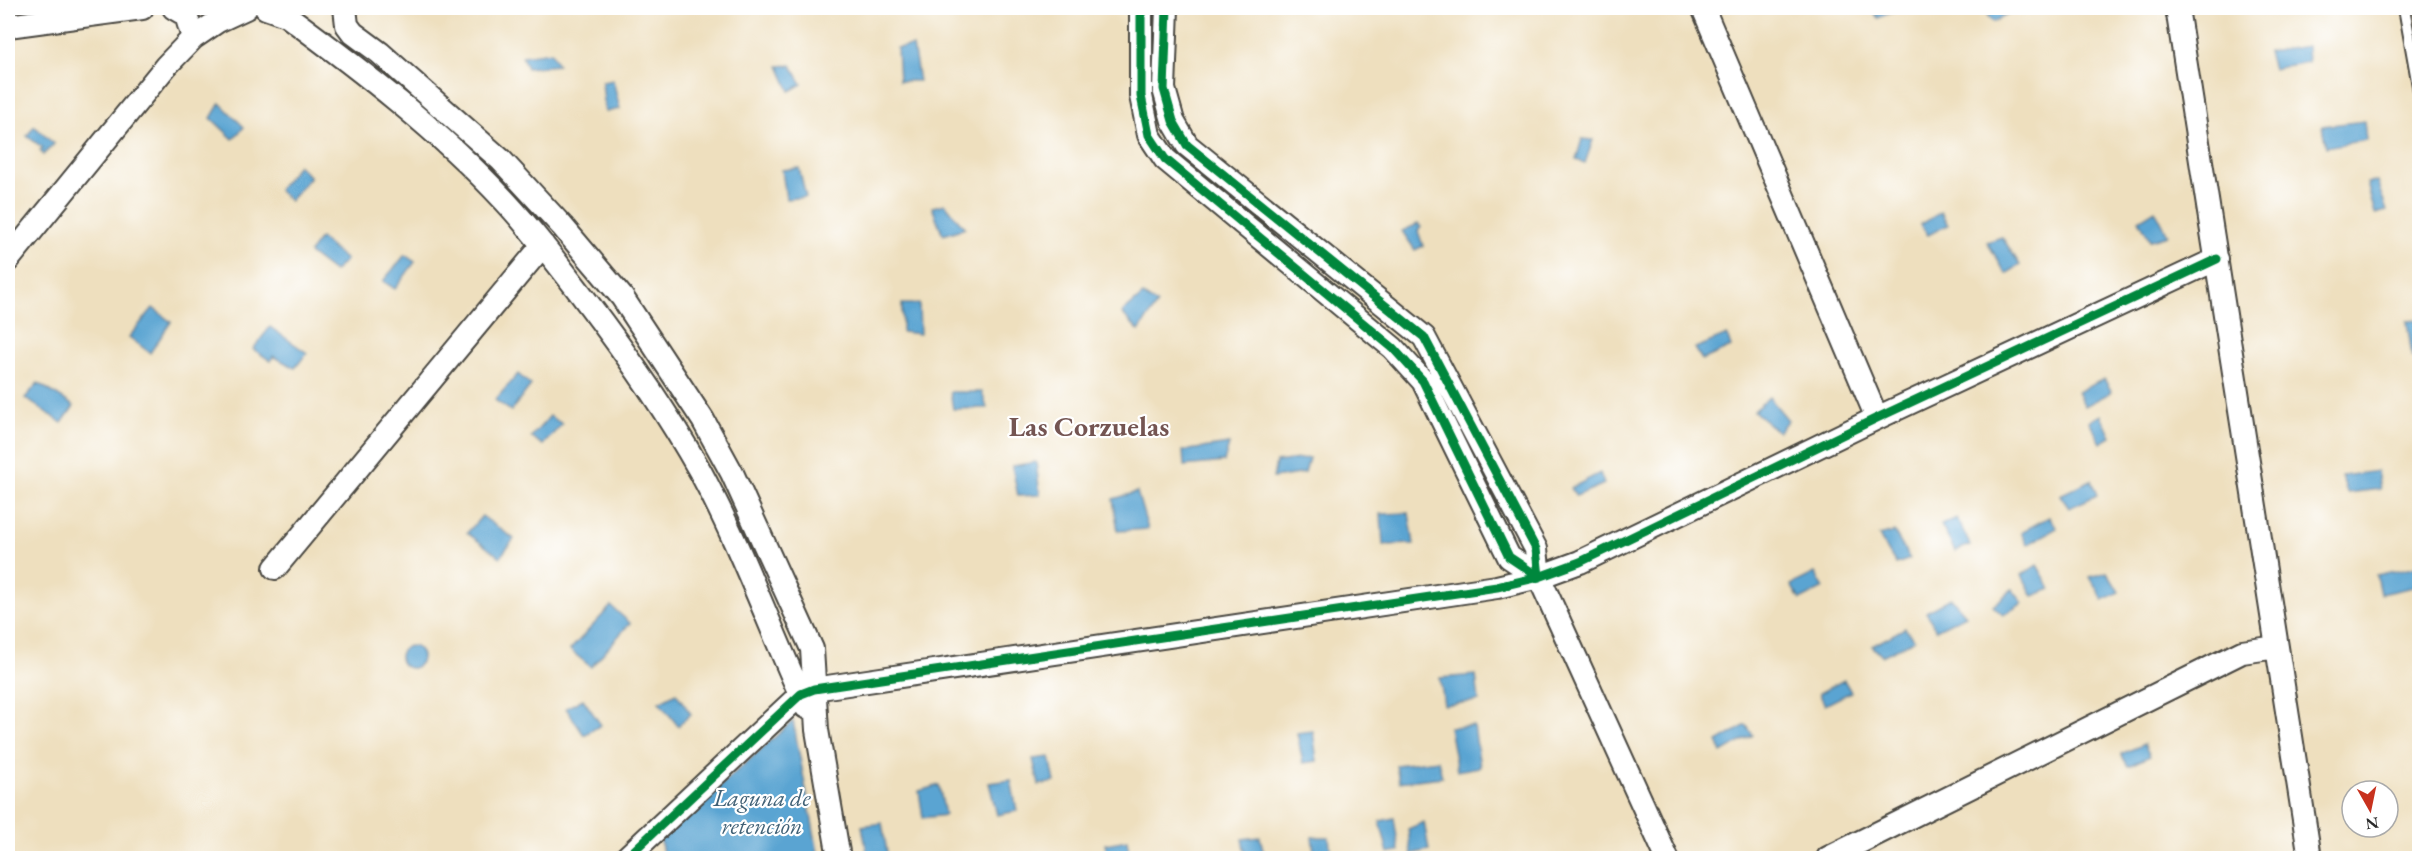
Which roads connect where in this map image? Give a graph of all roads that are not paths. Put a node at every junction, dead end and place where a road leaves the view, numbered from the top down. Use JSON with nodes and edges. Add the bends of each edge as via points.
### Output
{"nodes":[{"id":1,"x":142,"y":8,"type":"edge"},
{"id":2,"x":174,"y":8,"type":"edge"},
{"id":3,"x":246,"y":8,"type":"edge"},
{"id":4,"x":266,"y":8,"type":"edge"},
{"id":5,"x":345,"y":8,"type":"edge"},
{"id":6,"x":1141,"y":8,"type":"edge"},
{"id":7,"x":1167,"y":8,"type":"edge"},
{"id":8,"x":1703,"y":8,"type":"edge"},
{"id":9,"x":2177,"y":8,"type":"edge"},
{"id":10,"x":2404,"y":8,"type":"edge"},
{"id":11,"x":8,"y":26,"type":"edge"},
{"id":12,"x":193,"y":38,"type":"junction"},
{"id":13,"x":2420,"y":97,"type":"edge"},
{"id":14,"x":543,"y":245,"type":"junction"},
{"id":15,"x":2217,"y":259,"type":"junction"},
{"id":16,"x":8,"y":260,"type":"edge"},
{"id":17,"x":1877,"y":418,"type":"junction"},
{"id":18,"x":275,"y":568,"type":"dead end"},
{"id":19,"x":1539,"y":577,"type":"junction"},
{"id":20,"x":2277,"y":647,"type":"junction"},
{"id":21,"x":807,"y":692,"type":"junction"},
{"id":22,"x":626,"y":858,"type":"edge"},
{"id":23,"x":839,"y":858,"type":"edge"},
{"id":24,"x":1667,"y":858,"type":"edge"},
{"id":25,"x":1828,"y":858,"type":"edge"},
{"id":26,"x":2310,"y":858,"type":"edge"}],
"edges":[{"from":1,"to":11,"type":"street"},
{"from":2,"to":12,"type":"street","via":[[186,15]]},
{"from":3,"to":12,"type":"street"},
{"from":4,"to":14,"type":"street","via":[[286,15],[451,148]]},
{"from":5,"to":21,"type":"street","via":[[347,26],[353,33],[501,160],[562,226],[622,297],[663,356],[732,473],[812,649]]},
{"from":6,"to":19,"type":"street","via":[[1141,96],[1149,135],[1165,159],[1393,348],[1423,381],[1509,557]]},
{"from":7,"to":19,"type":"street","via":[[1164,89],[1173,121],[1187,145],[1424,337],[1536,549]]},
{"from":8,"to":17,"type":"street"},
{"from":9,"to":15,"type":"street"},
{"from":10,"to":13,"type":"lane"},
{"from":12,"to":16,"type":"street"},
{"from":14,"to":18,"type":"street"},
{"from":14,"to":21,"type":"street","via":[[663,408],[699,471]]},
{"from":15,"to":17,"type":"street"},
{"from":15,"to":20,"type":"street"},
{"from":17,"to":19,"type":"street","via":[[1580,562]]},
{"from":19,"to":21,"type":"street","via":[[1497,587]]},
{"from":19,"to":24,"type":"street"},
{"from":20,"to":25,"type":"street","via":[[2242,652]]},
{"from":20,"to":26,"type":"street"},
{"from":21,"to":22,"type":"street"},
{"from":21,"to":23,"type":"street"}]}
